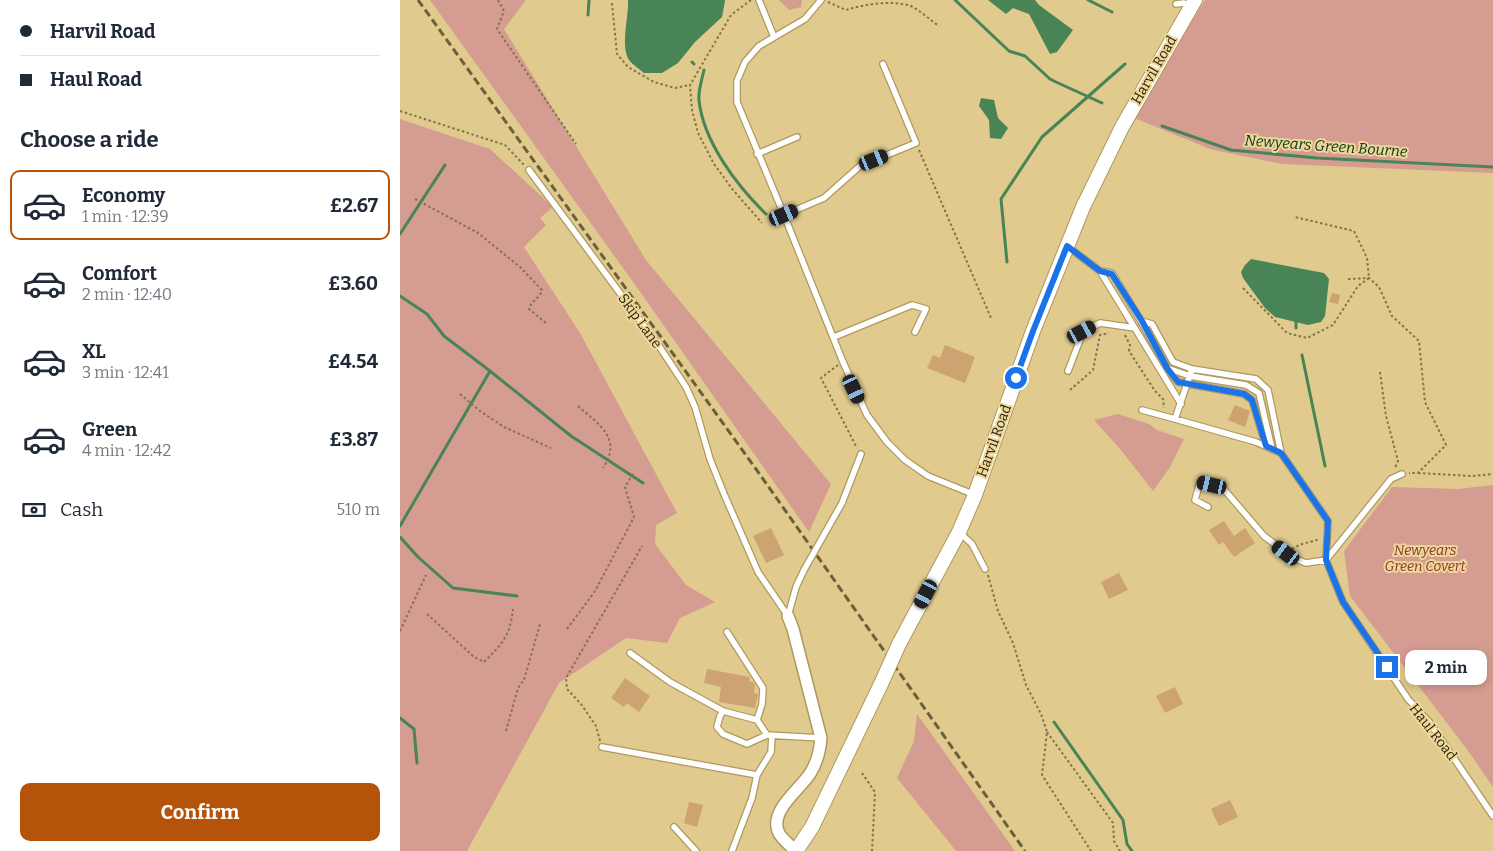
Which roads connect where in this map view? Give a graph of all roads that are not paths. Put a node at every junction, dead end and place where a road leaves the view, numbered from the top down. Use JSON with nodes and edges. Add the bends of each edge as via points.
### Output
{"nodes":[{"id":1,"x":759,"y":0,"type":"edge"},
{"id":2,"x":822,"y":0,"type":"edge"},
{"id":3,"x":1176,"y":4,"type":"dead end"},
{"id":4,"x":1193,"y":4,"type":"edge"},
{"id":5,"x":774,"y":37,"type":"junction"},
{"id":6,"x":883,"y":64,"type":"dead end"},
{"id":7,"x":797,"y":137,"type":"dead end"},
{"id":8,"x":757,"y":154,"type":"junction"},
{"id":9,"x":529,"y":170,"type":"road end"},
{"id":10,"x":784,"y":215,"type":"junction"},
{"id":11,"x":1067,"y":246,"type":"junction"},
{"id":12,"x":1100,"y":271,"type":"junction"},
{"id":13,"x":1142,"y":321,"type":"junction"},
{"id":14,"x":1134,"y":328,"type":"junction"},
{"id":15,"x":915,"y":332,"type":"dead end"},
{"id":16,"x":834,"y":337,"type":"junction"},
{"id":17,"x":1167,"y":368,"type":"junction"},
{"id":18,"x":1068,"y":371,"type":"dead end"},
{"id":19,"x":1191,"y":373,"type":"junction"},
{"id":20,"x":1188,"y":385,"type":"junction"},
{"id":21,"x":1181,"y":404,"type":"junction"},
{"id":22,"x":1142,"y":410,"type":"dead end"},
{"id":23,"x":1175,"y":419,"type":"junction"},
{"id":24,"x":1266,"y":446,"type":"junction"},
{"id":25,"x":1272,"y":449,"type":"junction"},
{"id":26,"x":1281,"y":453,"type":"junction"},
{"id":27,"x":861,"y":454,"type":"road end"},
{"id":28,"x":1402,"y":474,"type":"road end"},
{"id":29,"x":975,"y":494,"type":"junction"},
{"id":30,"x":1208,"y":507,"type":"dead end"},
{"id":31,"x":959,"y":532,"type":"junction"},
{"id":32,"x":1326,"y":560,"type":"junction"},
{"id":33,"x":985,"y":568,"type":"road end"},
{"id":34,"x":788,"y":616,"type":"junction"},
{"id":35,"x":727,"y":632,"type":"dead end"},
{"id":36,"x":630,"y":653,"type":"dead end"},
{"id":37,"x":723,"y":711,"type":"junction"},
{"id":38,"x":757,"y":720,"type":"junction"},
{"id":39,"x":769,"y":735,"type":"junction"},
{"id":40,"x":821,"y":738,"type":"junction"},
{"id":41,"x":602,"y":747,"type":"road end"},
{"id":42,"x":757,"y":775,"type":"junction"},
{"id":43,"x":1493,"y":816,"type":"edge"},
{"id":44,"x":674,"y":827,"type":"dead end"},
{"id":45,"x":696,"y":851,"type":"edge"},
{"id":46,"x":732,"y":851,"type":"edge"},
{"id":47,"x":796,"y":851,"type":"edge"}],
"edges":[{"from":1,"to":5,"type":"lane"},
{"from":2,"to":5,"type":"lane","via":[[805,19]]},
{"from":3,"to":4,"type":"lane"},
{"from":4,"to":11,"type":"street","name":"Harvil Road","via":[[1122,127],[1082,207]]},
{"from":5,"to":8,"type":"lane","via":[[759,46],[745,62],[736,81],[737,102]]},
{"from":6,"to":10,"type":"lane","via":[[916,143],[860,166],[824,198]]},
{"from":7,"to":8,"type":"lane"},
{"from":8,"to":10,"type":"lane"},
{"from":9,"to":34,"type":"lane","name":"Skip Lane","via":[[660,346],[686,387],[713,468],[754,564]]},
{"from":10,"to":16,"type":"lane"},
{"from":11,"to":12,"type":"lane"},
{"from":11,"to":29,"type":"street","name":"Harvil Road"},
{"from":12,"to":13,"type":"lane","via":[[1112,274]]},
{"from":12,"to":14,"type":"lane"},
{"from":13,"to":17,"type":"lane"},
{"from":13,"to":19,"type":"lane","via":[[1152,324],[1173,362]]},
{"from":14,"to":18,"type":"lane","via":[[1100,323],[1082,332]]},
{"from":14,"to":21,"type":"lane"},
{"from":15,"to":16,"type":"lane","via":[[926,309],[912,305]]},
{"from":16,"to":29,"type":"lane","via":[[867,415],[888,442],[928,476]]},
{"from":17,"to":19,"type":"lane"},
{"from":17,"to":20,"type":"lane","via":[[1178,382]]},
{"from":19,"to":20,"type":"lane"},
{"from":19,"to":25,"type":"lane","via":[[1246,385],[1259,393]]},
{"from":19,"to":26,"type":"lane","via":[[1256,379],[1268,390]]},
{"from":20,"to":21,"type":"lane"},
{"from":20,"to":24,"type":"lane","via":[[1244,394],[1252,400]]},
{"from":21,"to":23,"type":"lane"},
{"from":22,"to":23,"type":"lane"},
{"from":23,"to":24,"type":"lane"},
{"from":24,"to":25,"type":"lane"},
{"from":25,"to":26,"type":"lane"},
{"from":26,"to":32,"type":"lane","name":"Haul Road","via":[[1328,521]]},
{"from":27,"to":34,"type":"lane","bridge":true,"via":[[842,503],[796,587]]},
{"from":28,"to":32,"type":"lane","via":[[1391,479]]},
{"from":29,"to":31,"type":"street","name":"Harvil Road"},
{"from":30,"to":32,"type":"lane","via":[[1195,500],[1200,482],[1222,487],[1264,536],[1293,558],[1306,563]]},
{"from":31,"to":33,"type":"lane","via":[[972,544]]},
{"from":31,"to":47,"type":"street","name":"Harvil Road","bridge":true,"via":[[899,644],[812,827]]},
{"from":32,"to":43,"type":"lane","name":"Haul Road","via":[[1343,602]]},
{"from":34,"to":40,"type":"street"},
{"from":35,"to":38,"type":"lane","via":[[763,688]]},
{"from":36,"to":37,"type":"lane","via":[[670,682]]},
{"from":37,"to":38,"type":"lane"},
{"from":37,"to":39,"type":"lane","via":[[717,727],[723,734],[747,744]]},
{"from":38,"to":39,"type":"lane"},
{"from":39,"to":40,"type":"lane"},
{"from":39,"to":42,"type":"lane","via":[[771,752]]},
{"from":40,"to":47,"type":"street","via":[[811,773],[777,817],[778,832]]},
{"from":41,"to":42,"type":"lane"},
{"from":42,"to":46,"type":"lane"},
{"from":44,"to":45,"type":"lane"}]}
